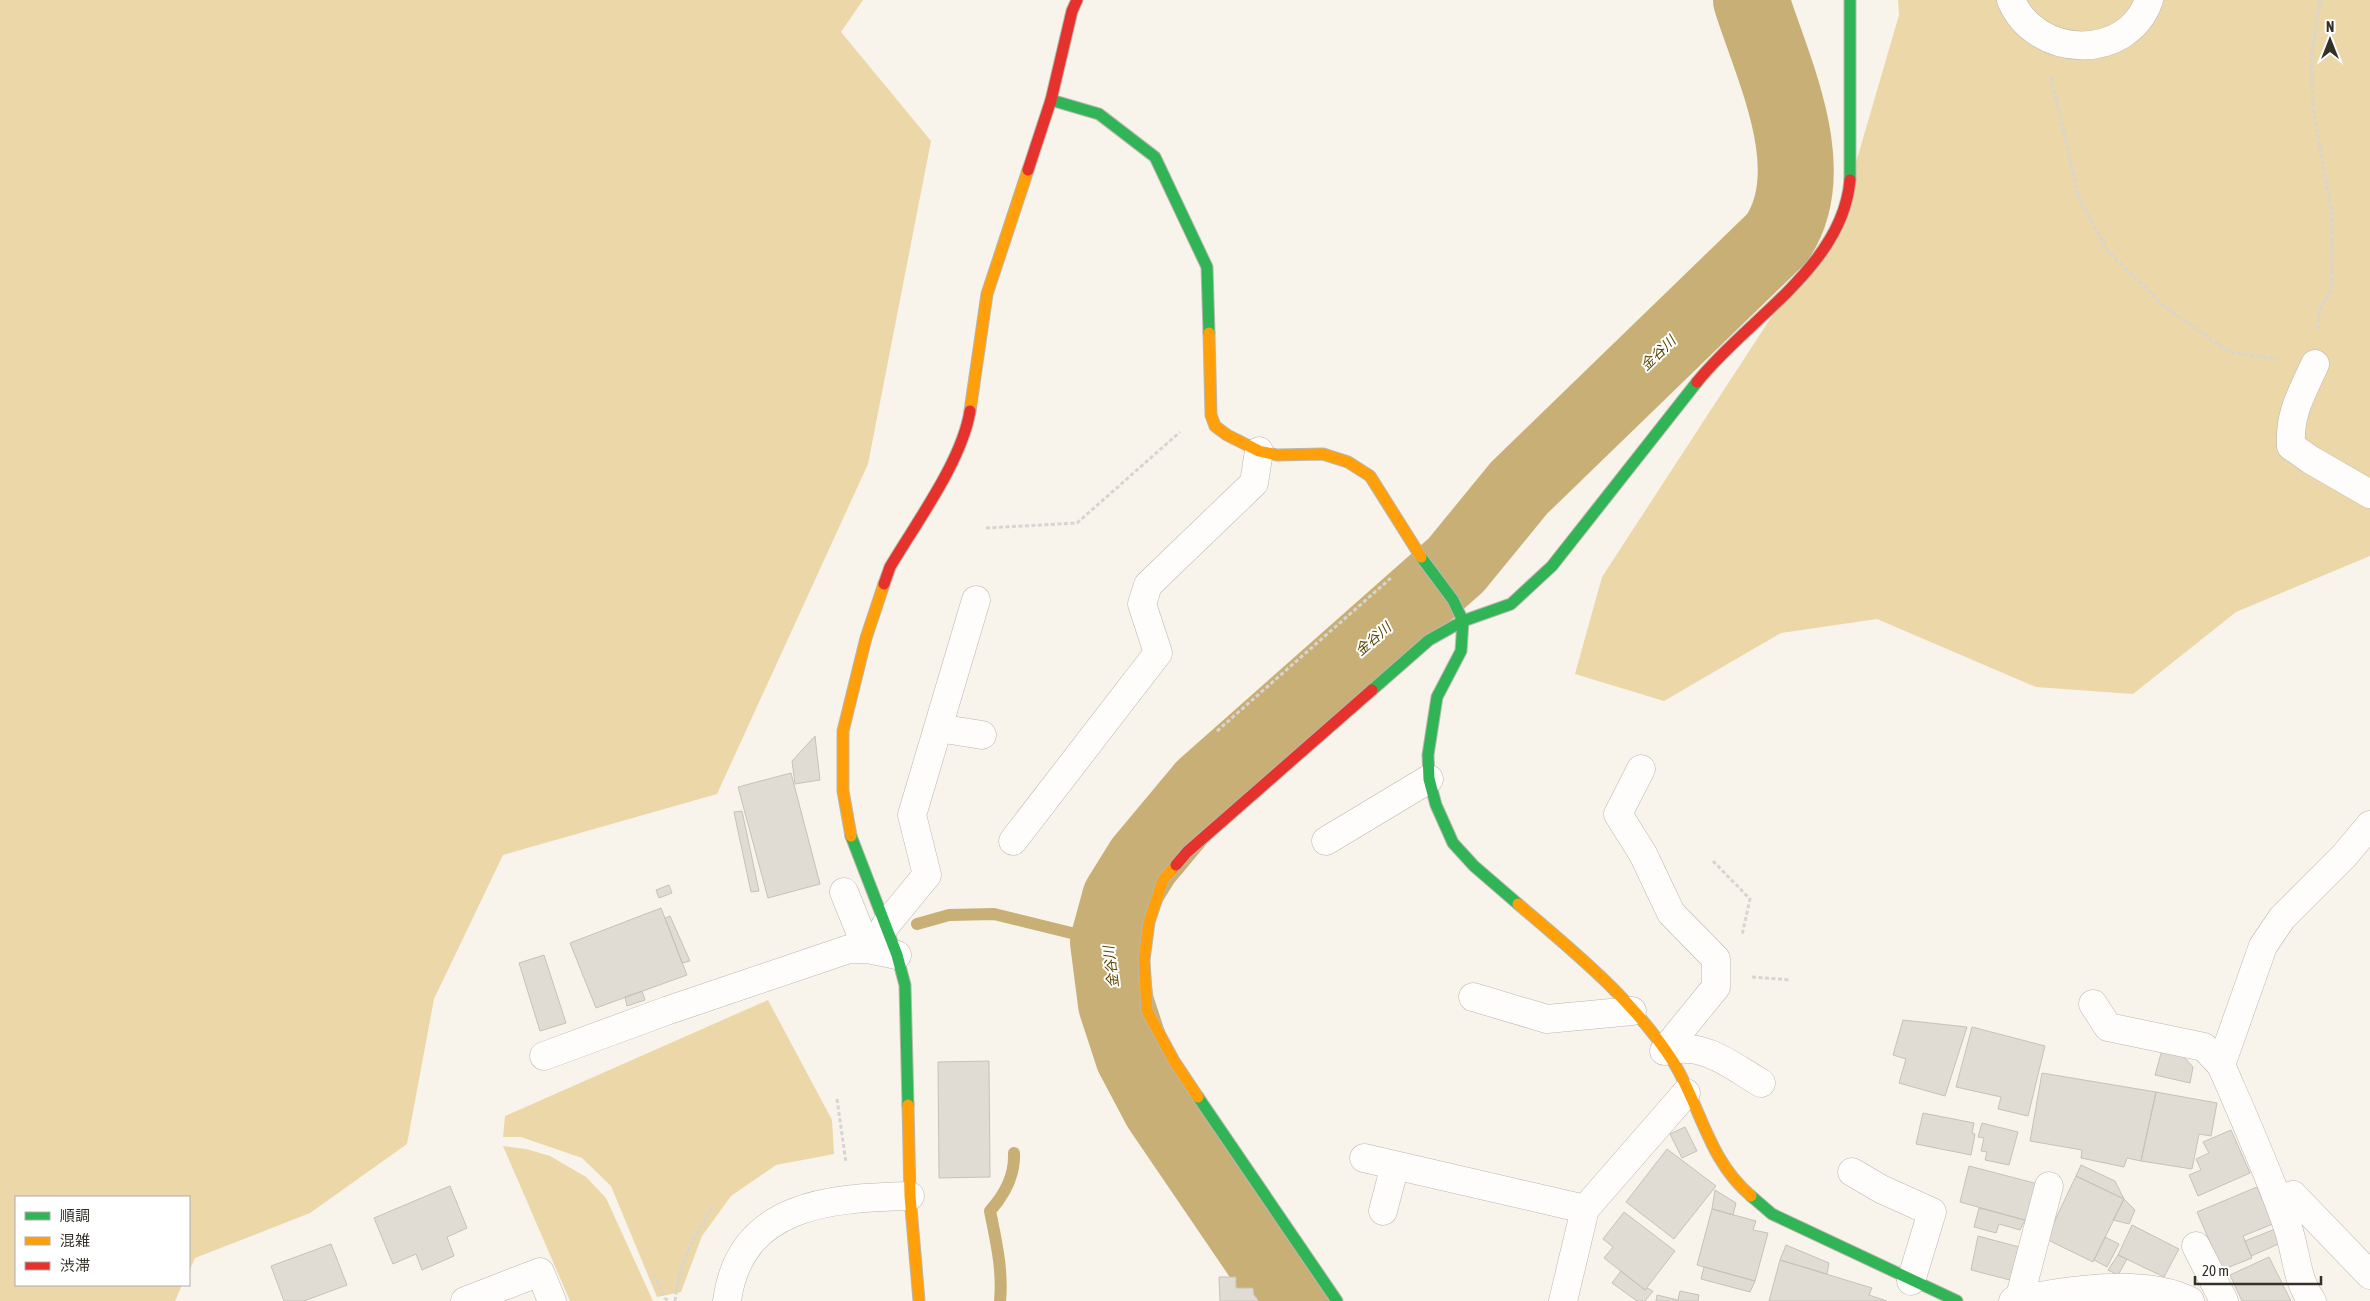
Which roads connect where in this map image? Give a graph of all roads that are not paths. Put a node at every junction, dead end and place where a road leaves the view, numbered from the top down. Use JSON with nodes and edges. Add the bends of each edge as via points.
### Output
{"nodes":[{"id":1,"x":1077,"y":0,"type":"edge"},
{"id":2,"x":1850,"y":0,"type":"edge"},
{"id":3,"x":2011,"y":0,"type":"edge"},
{"id":4,"x":2148,"y":0,"type":"edge"},
{"id":5,"x":1051,"y":100,"type":"junction"},
{"id":6,"x":2315,"y":364,"type":"road end"},
{"id":7,"x":1259,"y":451,"type":"junction"},
{"id":8,"x":2370,"y":494,"type":"edge"},
{"id":9,"x":976,"y":600,"type":"dead end"},
{"id":10,"x":1463,"y":621,"type":"junction"},
{"id":11,"x":938,"y":728,"type":"junction"},
{"id":12,"x":982,"y":735,"type":"dead end"},
{"id":13,"x":1641,"y":769,"type":"dead end"},
{"id":14,"x":1429,"y":779,"type":"junction"},
{"id":15,"x":2370,"y":825,"type":"edge"},
{"id":16,"x":1013,"y":841,"type":"dead end"},
{"id":17,"x":1326,"y":841,"type":"dead end"},
{"id":18,"x":844,"y":892,"type":"dead end"},
{"id":19,"x":885,"y":926,"type":"junction"},
{"id":20,"x":867,"y":949,"type":"junction"},
{"id":21,"x":897,"y":955,"type":"junction"},
{"id":22,"x":1473,"y":997,"type":"dead end"},
{"id":23,"x":2092,"y":1004,"type":"dead end"},
{"id":24,"x":1632,"y":1011,"type":"junction"},
{"id":25,"x":1664,"y":1051,"type":"junction"},
{"id":26,"x":544,"y":1056,"type":"dead end"},
{"id":27,"x":2221,"y":1065,"type":"junction"},
{"id":28,"x":1762,"y":1083,"type":"dead end"},
{"id":29,"x":1686,"y":1093,"type":"junction"},
{"id":30,"x":1364,"y":1158,"type":"dead end"},
{"id":31,"x":1395,"y":1165,"type":"junction"},
{"id":32,"x":1852,"y":1172,"type":"dead end"},
{"id":33,"x":2049,"y":1186,"type":"dead end"},
{"id":34,"x":910,"y":1196,"type":"junction"},
{"id":35,"x":2278,"y":1200,"type":"junction"},
{"id":36,"x":1585,"y":1209,"type":"junction"},
{"id":37,"x":1383,"y":1211,"type":"dead end"},
{"id":38,"x":2196,"y":1246,"type":"dead end"},
{"id":39,"x":2370,"y":1275,"type":"edge"},
{"id":40,"x":1911,"y":1281,"type":"junction"},
{"id":41,"x":2016,"y":1300,"type":"edge"},
{"id":42,"x":465,"y":1301,"type":"edge"},
{"id":43,"x":552,"y":1301,"type":"edge"},
{"id":44,"x":727,"y":1301,"type":"edge"},
{"id":45,"x":919,"y":1301,"type":"edge"},
{"id":46,"x":1337,"y":1301,"type":"edge"},
{"id":47,"x":1564,"y":1301,"type":"edge"},
{"id":48,"x":1957,"y":1301,"type":"edge"},
{"id":49,"x":2190,"y":1301,"type":"edge"},
{"id":50,"x":2224,"y":1301,"type":"edge"},
{"id":51,"x":2312,"y":1301,"type":"edge"}],
"edges":[{"from":1,"to":5,"type":"street"},
{"from":2,"to":10,"type":"street","via":[[1852,164],[1849,196],[1844,214],[1826,247],[1810,268],[1714,361],[1552,566],[1511,604]]},
{"from":3,"to":4,"type":"street","via":[[2041,35],[2057,42],[2097,46],[2116,39],[2134,26]]},
{"from":5,"to":7,"type":"street","via":[[1099,114],[1155,157],[1207,267],[1211,415],[1215,426]]},
{"from":5,"to":19,"type":"street","via":[[987,294],[968,423],[948,470],[890,567],[866,638],[843,730],[846,818],[852,844]]},
{"from":6,"to":8,"type":"street","via":[[2290,426],[2291,446]]},
{"from":7,"to":10,"type":"street","via":[[1278,455],[1323,454],[1348,462],[1370,476],[1419,555],[1453,600]]},
{"from":7,"to":16,"type":"street","via":[[1254,483],[1148,585],[1142,604],[1158,653]]},
{"from":9,"to":11,"type":"street"},
{"from":10,"to":14,"type":"street","via":[[1461,651],[1441,688],[1434,716],[1428,755]]},
{"from":10,"to":46,"type":"street","via":[[1429,640],[1187,852],[1163,880],[1149,922],[1144,960],[1147,1010],[1174,1061]]},
{"from":11,"to":12,"type":"street"},
{"from":11,"to":19,"type":"street","via":[[912,815],[926,876]]},
{"from":13,"to":25,"type":"street","via":[[1618,814],[1671,912],[1716,959],[1716,987]]},
{"from":14,"to":17,"type":"street"},
{"from":14,"to":24,"type":"street","via":[[1436,805],[1453,842],[1474,866],[1582,959]]},
{"from":15,"to":27,"type":"street","via":[[2282,918],[2263,946]]},
{"from":18,"to":20,"type":"street"},
{"from":19,"to":21,"type":"street"},
{"from":20,"to":21,"type":"street"},
{"from":20,"to":26,"type":"street","via":[[839,952],[666,1010]]},
{"from":21,"to":34,"type":"street","via":[[905,985]]},
{"from":22,"to":24,"type":"street","via":[[1547,1019]]},
{"from":23,"to":27,"type":"street","via":[[2108,1027],[2204,1047]]},
{"from":24,"to":25,"type":"street"},
{"from":25,"to":28,"type":"street","via":[[1696,1050],[1722,1060]]},
{"from":25,"to":29,"type":"street","via":[[1674,1064]]},
{"from":27,"to":35,"type":"street"},
{"from":29,"to":36,"type":"street"},
{"from":29,"to":40,"type":"street","via":[[1720,1162],[1747,1193],[1772,1214]]},
{"from":30,"to":31,"type":"street"},
{"from":31,"to":36,"type":"street"},
{"from":31,"to":37,"type":"street"},
{"from":32,"to":40,"type":"street","via":[[1932,1212]]},
{"from":33,"to":41,"type":"street"},
{"from":34,"to":44,"type":"street","via":[[824,1202],[792,1212],[756,1238],[738,1260]]},
{"from":34,"to":45,"type":"street"},
{"from":35,"to":39,"type":"street","via":[[2293,1195]]},
{"from":35,"to":51,"type":"street","via":[[2294,1244],[2302,1288]]},
{"from":36,"to":47,"type":"street"},
{"from":38,"to":50,"type":"street"},
{"from":40,"to":48,"type":"street"},
{"from":41,"to":49,"type":"street","via":[[2095,1287],[2150,1291]]},
{"from":42,"to":43,"type":"street","via":[[540,1272]]}]}
